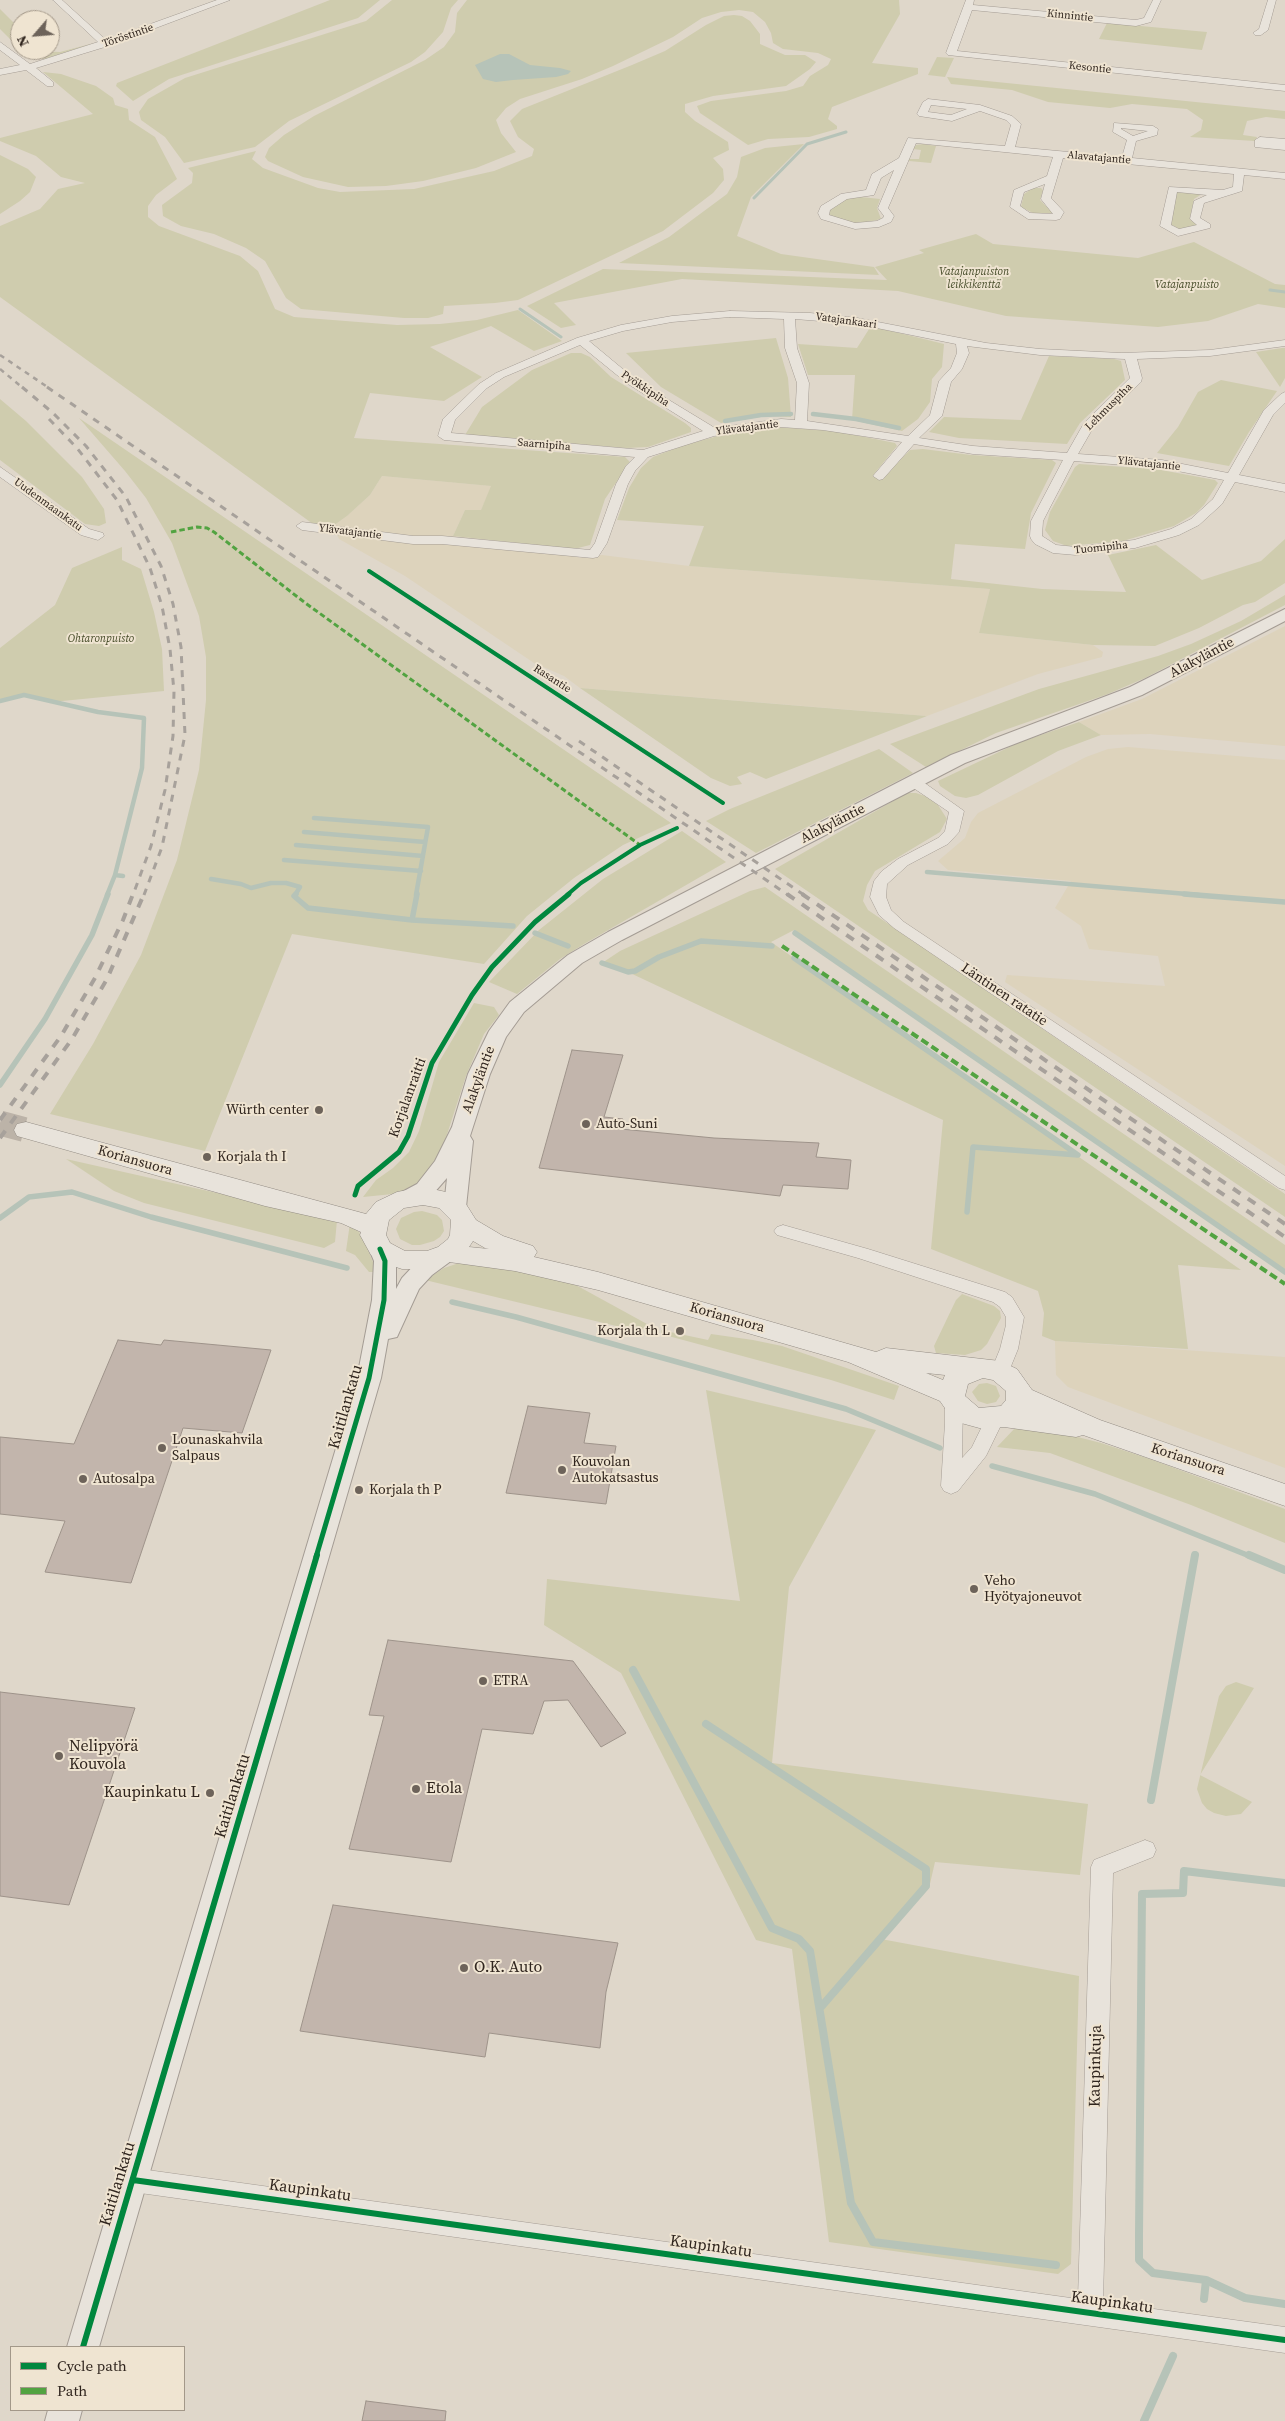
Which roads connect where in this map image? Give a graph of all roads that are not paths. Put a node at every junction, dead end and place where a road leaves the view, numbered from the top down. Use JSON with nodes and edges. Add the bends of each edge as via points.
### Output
{"nodes":[{"id":1,"x":58,"y":0,"type":"edge"},
{"id":2,"x":226,"y":0,"type":"edge"},
{"id":3,"x":1156,"y":0,"type":"edge"},
{"id":4,"x":1272,"y":0,"type":"edge"},
{"id":5,"x":969,"y":4,"type":"edge"},
{"id":6,"x":1258,"y":33,"type":"dead end"},
{"id":7,"x":104,"y":44,"type":"junction"},
{"id":8,"x":0,"y":45,"type":"edge"},
{"id":9,"x":28,"y":67,"type":"junction"},
{"id":10,"x":0,"y":72,"type":"edge"},
{"id":11,"x":50,"y":84,"type":"dead end"},
{"id":12,"x":1285,"y":88,"type":"edge"},
{"id":13,"x":980,"y":108,"type":"junction"},
{"id":14,"x":1132,"y":139,"type":"dead end"},
{"id":15,"x":1285,"y":142,"type":"edge"},
{"id":16,"x":1285,"y":147,"type":"edge"},
{"id":17,"x":1009,"y":149,"type":"junction"},
{"id":18,"x":1059,"y":154,"type":"junction"},
{"id":19,"x":903,"y":160,"type":"junction"},
{"id":20,"x":1126,"y":160,"type":"junction"},
{"id":21,"x":1239,"y":171,"type":"junction"},
{"id":22,"x":1285,"y":176,"type":"edge"},
{"id":23,"x":1052,"y":178,"type":"junction"},
{"id":24,"x":870,"y":193,"type":"junction"},
{"id":25,"x":1223,"y":193,"type":"junction"},
{"id":26,"x":887,"y":196,"type":"junction"},
{"id":27,"x":789,"y":315,"type":"junction"},
{"id":28,"x":581,"y":340,"type":"junction"},
{"id":29,"x":961,"y":342,"type":"junction"},
{"id":30,"x":1285,"y":342,"type":"edge"},
{"id":31,"x":1130,"y":356,"type":"junction"},
{"id":32,"x":1285,"y":396,"type":"edge"},
{"id":33,"x":801,"y":424,"type":"junction"},
{"id":34,"x":713,"y":432,"type":"junction"},
{"id":35,"x":444,"y":436,"type":"joint"},
{"id":36,"x":910,"y":441,"type":"junction"},
{"id":37,"x":644,"y":454,"type":"junction"},
{"id":38,"x":1071,"y":457,"type":"junction"},
{"id":39,"x":0,"y":471,"type":"edge"},
{"id":40,"x":879,"y":476,"type":"dead end"},
{"id":41,"x":1233,"y":477,"type":"junction"},
{"id":42,"x":1285,"y":488,"type":"edge"},
{"id":43,"x":302,"y":526,"type":"dead end"},
{"id":44,"x":98,"y":536,"type":"dead end"},
{"id":45,"x":1285,"y":614,"type":"edge"},
{"id":46,"x":914,"y":782,"type":"junction"},
{"id":47,"x":463,"y":1127,"type":"junction"},
{"id":48,"x":26,"y":1130,"type":"tunnel mouth"},
{"id":49,"x":1285,"y":1184,"type":"edge"},
{"id":50,"x":245,"y":1190,"type":"junction"},
{"id":51,"x":404,"y":1199,"type":"junction"},
{"id":52,"x":460,"y":1216,"type":"junction"},
{"id":53,"x":783,"y":1231,"type":"dead end"},
{"id":54,"x":376,"y":1238,"type":"junction"},
{"id":55,"x":445,"y":1254,"type":"junction"},
{"id":56,"x":598,"y":1281,"type":"junction"},
{"id":57,"x":856,"y":1355,"type":"junction"},
{"id":58,"x":987,"y":1370,"type":"junction"},
{"id":59,"x":369,"y":1378,"type":"junction"},
{"id":60,"x":1020,"y":1396,"type":"junction"},
{"id":61,"x":953,"y":1398,"type":"junction"},
{"id":62,"x":1000,"y":1418,"type":"junction"},
{"id":63,"x":1090,"y":1427,"type":"junction"},
{"id":64,"x":1285,"y":1495,"type":"edge"},
{"id":65,"x":1145,"y":1850,"type":"dead end"},
{"id":66,"x":133,"y":2180,"type":"junction"},
{"id":67,"x":1090,"y":2312,"type":"junction"},
{"id":68,"x":1285,"y":2340,"type":"edge"},
{"id":69,"x":83,"y":2346,"type":"edge"}],
"edges":[{"from":1,"to":7,"type":"street"},
{"from":2,"to":7,"type":"street","name":"Töröstintie"},
{"from":3,"to":5,"type":"street","name":"Kinnintie","via":[[1148,20],[1136,23]]},
{"from":4,"to":6,"type":"street","via":[[1263,30]]},
{"from":5,"to":12,"type":"street","name":"Kesontie","via":[[951,53]]},
{"from":7,"to":9,"type":"street","name":"Töröstintie"},
{"from":8,"to":9,"type":"street"},
{"from":9,"to":10,"type":"street"},
{"from":9,"to":11,"type":"street"},
{"from":13,"to":13,"type":"street","via":[[926,102],[922,114],[955,118]]},
{"from":13,"to":17,"type":"street","via":[[1015,122]]},
{"from":14,"to":20,"type":"street"},
{"from":15,"to":16,"type":"street","via":[[1260,140],[1259,145]]},
{"from":17,"to":18,"type":"street","name":"Alavatajantie"},
{"from":17,"to":19,"type":"street","name":"Alavatajantie","via":[[912,140]]},
{"from":18,"to":20,"type":"street","name":"Alavatajantie"},
{"from":18,"to":23,"type":"street"},
{"from":19,"to":24,"type":"street","via":[[876,176]]},
{"from":19,"to":26,"type":"street"},
{"from":20,"to":21,"type":"street","name":"Alavatajantie"},
{"from":21,"to":22,"type":"street","name":"Alavatajantie"},
{"from":21,"to":25,"type":"street","via":[[1238,188]]},
{"from":23,"to":23,"type":"street","via":[[1046,199],[1059,212],[1056,217],[1028,216],[1015,207],[1019,190]]},
{"from":24,"to":26,"type":"street"},
{"from":24,"to":26,"type":"street","via":[[845,196],[825,208],[823,213],[825,217],[855,226],[879,224],[889,216],[883,208]]},
{"from":25,"to":25,"type":"street","via":[[1198,200],[1195,219],[1206,226],[1178,233],[1165,226],[1173,189]]},
{"from":27,"to":28,"type":"street","name":"Vatajankaari","via":[[730,314],[672,319],[621,328]]},
{"from":27,"to":29,"type":"street","name":"Vatajankaari","via":[[858,321]]},
{"from":27,"to":33,"type":"street","via":[[790,348],[803,383]]},
{"from":28,"to":34,"type":"street","name":"Pyökkipiha","via":[[632,382]]},
{"from":28,"to":35,"type":"street","name":"Vatajankaari","via":[[528,361],[483,386],[449,419]]},
{"from":29,"to":31,"type":"street","name":"Vatajankaari","via":[[1040,352]]},
{"from":29,"to":36,"type":"street","via":[[963,353],[956,369],[945,381],[936,416]]},
{"from":30,"to":31,"type":"street","name":"Vatajankaari","via":[[1210,353]]},
{"from":31,"to":38,"type":"street","name":"Lehmuspiha","via":[[1135,382],[1088,426]]},
{"from":32,"to":41,"type":"street","via":[[1268,413]]},
{"from":33,"to":34,"type":"street","name":"Ylävatajantie","via":[[761,424]]},
{"from":33,"to":36,"type":"street","name":"Ylävatajantie"},
{"from":34,"to":37,"type":"street","name":"Ylävatajantie"},
{"from":35,"to":37,"type":"street","name":"Saarnipiha"},
{"from":36,"to":38,"type":"street","name":"Ylävatajantie","via":[[972,450]]},
{"from":36,"to":40,"type":"street"},
{"from":37,"to":43,"type":"street","name":"Ylävatajantie","via":[[626,476],[601,543],[593,554],[413,540]]},
{"from":38,"to":41,"type":"street","name":"Ylävatajantie","via":[[1162,464]]},
{"from":38,"to":41,"type":"street","name":"Tuomipiha","via":[[1047,499],[1036,529],[1036,536],[1045,546],[1065,552],[1135,544],[1175,532],[1212,508]]},
{"from":39,"to":44,"type":"street","name":"Uudenmaankatu","via":[[85,532]]},
{"from":41,"to":42,"type":"street","name":"Ylävatajantie"},
{"from":45,"to":46,"type":"street","name":"Alakyläntie","via":[[1136,691],[984,748]]},
{"from":46,"to":47,"type":"street","name":"Alakyläntie","via":[[615,936],[550,977],[517,1007],[496,1036],[478,1074]]},
{"from":46,"to":49,"type":"street","name":"Läntinen ratatie","via":[[957,811],[952,832],[943,841],[902,862],[879,884],[878,897],[884,912],[898,925],[1161,1098]]},
{"from":47,"to":51,"type":"street","name":"Alakyläntie","via":[[436,1178],[425,1189]]},
{"from":47,"to":52,"type":"street","name":"Alakyläntie"},
{"from":48,"to":50,"type":"main road","name":"Koriansuora"},
{"from":50,"to":51,"type":"main road","name":"Koriansuora","via":[[352,1202]]},
{"from":50,"to":54,"type":"main road","name":"Koriansuora","via":[[347,1216]]},
{"from":51,"to":52,"type":"main road","via":[[435,1198]]},
{"from":51,"to":54,"type":"main road","via":[[385,1208],[377,1217]]},
{"from":52,"to":55,"type":"main road","via":[[460,1240]]},
{"from":52,"to":56,"type":"main road","name":"Koriansuora","via":[[494,1242]]},
{"from":53,"to":58,"type":"street","via":[[999,1297],[1015,1317],[1015,1325],[1009,1349]]},
{"from":54,"to":55,"type":"main road","via":[[402,1260],[416,1261]]},
{"from":54,"to":59,"type":"street","name":"Kaitilankatu","via":[[385,1261],[385,1287]]},
{"from":55,"to":56,"type":"main road","name":"Koriansuora","via":[[515,1262]]},
{"from":55,"to":59,"type":"street","name":"Kaitilankatu","via":[[410,1284]]},
{"from":56,"to":57,"type":"main road","name":"Koriansuora"},
{"from":57,"to":58,"type":"main road","name":"Koriansuora"},
{"from":57,"to":61,"type":"main road","name":"Koriansuora"},
{"from":58,"to":60,"type":"main road","via":[[1014,1382]]},
{"from":58,"to":61,"type":"main road","via":[[957,1378]]},
{"from":59,"to":66,"type":"street","name":"Kaitilankatu"},
{"from":60,"to":62,"type":"main road","via":[[1016,1408]]},
{"from":60,"to":63,"type":"main road","name":"Koriansuora"},
{"from":61,"to":62,"type":"main road","via":[[961,1410],[971,1416]]},
{"from":61,"to":62,"type":"street","via":[[955,1423],[951,1486]]},
{"from":62,"to":63,"type":"main road","name":"Koriansuora"},
{"from":63,"to":64,"type":"main road","name":"Koriansuora"},
{"from":65,"to":67,"type":"street","name":"Kaupinkuja","via":[[1102,1867]]},
{"from":66,"to":67,"type":"street","name":"Kaupinkatu"},
{"from":66,"to":69,"type":"street","name":"Kaitilankatu"},
{"from":67,"to":68,"type":"street","name":"Kaupinkatu"}]}
